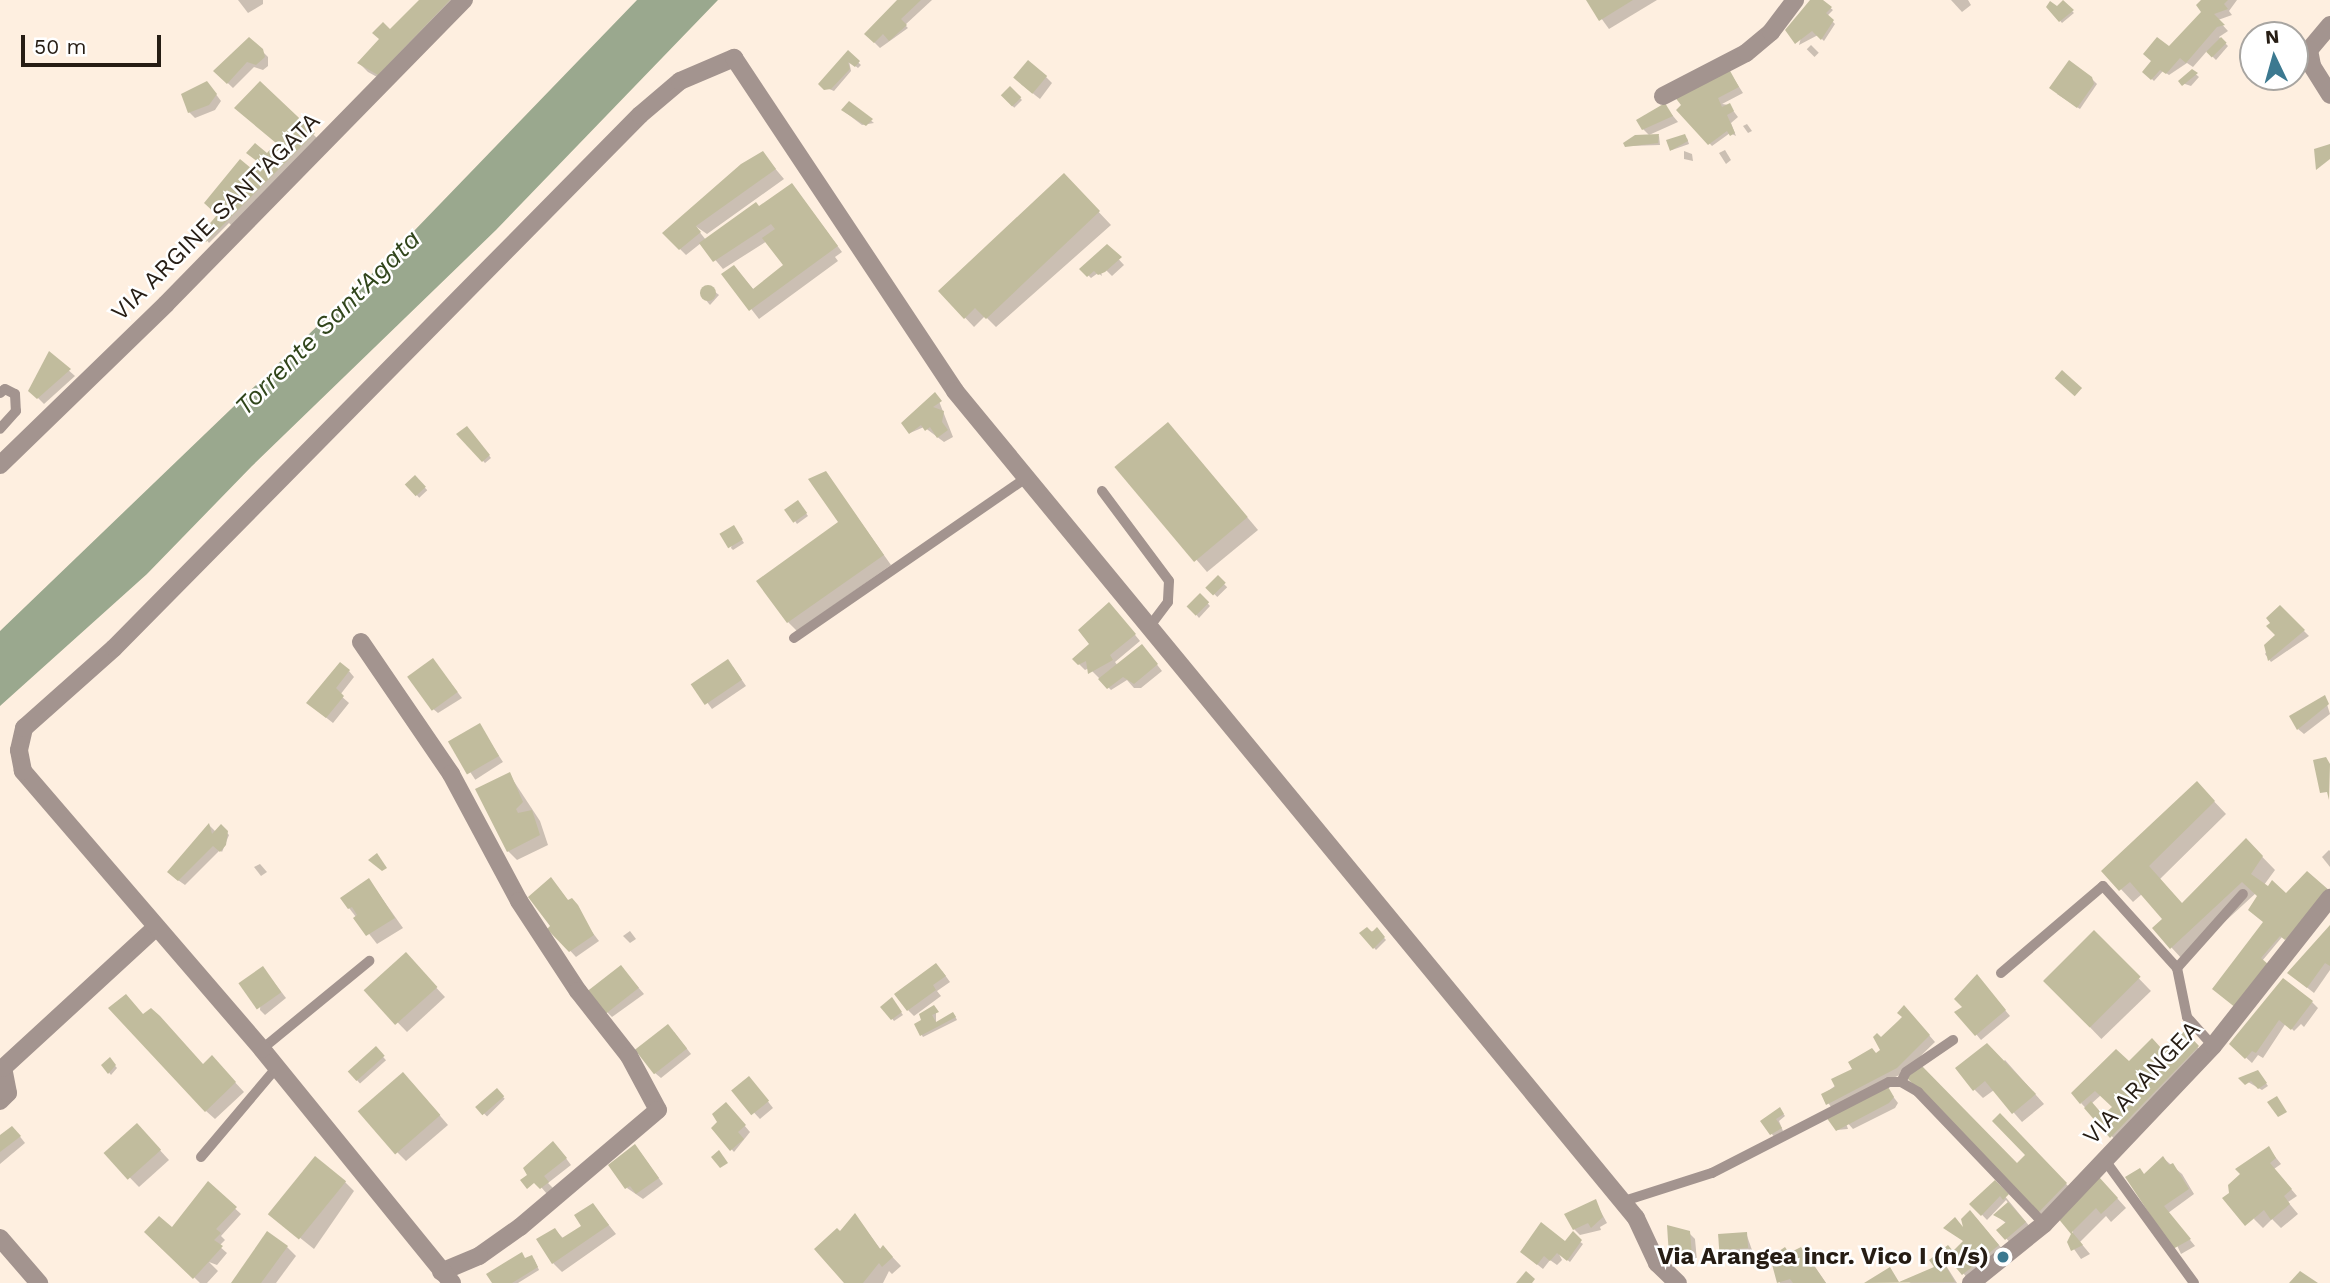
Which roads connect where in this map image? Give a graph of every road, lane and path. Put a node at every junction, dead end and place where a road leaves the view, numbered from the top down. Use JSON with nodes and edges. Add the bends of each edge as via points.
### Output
{"nodes":[{"id":1,"x":464,"y":0,"type":"edge"},
{"id":2,"x":1795,"y":0,"type":"edge"},
{"id":3,"x":2330,"y":25,"type":"edge"},
{"id":4,"x":2330,"y":95,"type":"edge"},
{"id":5,"x":1663,"y":96,"type":"dead end"},
{"id":6,"x":0,"y":393,"type":"edge"},
{"id":7,"x":0,"y":429,"type":"edge"},
{"id":8,"x":0,"y":465,"type":"edge"},
{"id":9,"x":1026,"y":478,"type":"junction"},
{"id":10,"x":1102,"y":491,"type":"dead end"},
{"id":11,"x":1150,"y":626,"type":"junction"},
{"id":12,"x":794,"y":638,"type":"dead end"},
{"id":13,"x":361,"y":642,"type":"dead end"},
{"id":14,"x":2243,"y":894,"type":"dead end"},
{"id":15,"x":2330,"y":898,"type":"edge"},
{"id":16,"x":155,"y":928,"type":"junction"},
{"id":17,"x":369,"y":961,"type":"dead end"},
{"id":18,"x":2177,"y":968,"type":"junction"},
{"id":19,"x":2000,"y":973,"type":"dead end"},
{"id":20,"x":1953,"y":1040,"type":"dead end"},
{"id":21,"x":2213,"y":1046,"type":"junction"},
{"id":22,"x":262,"y":1049,"type":"junction"},
{"id":23,"x":277,"y":1067,"type":"junction"},
{"id":24,"x":1901,"y":1082,"type":"junction"},
{"id":25,"x":0,"y":1101,"type":"edge"},
{"id":26,"x":201,"y":1157,"type":"dead end"},
{"id":27,"x":2104,"y":1159,"type":"junction"},
{"id":28,"x":1621,"y":1202,"type":"junction"},
{"id":29,"x":2044,"y":1224,"type":"junction"},
{"id":30,"x":0,"y":1238,"type":"edge"},
{"id":31,"x":447,"y":1278,"type":"edge"},
{"id":32,"x":1979,"y":1281,"type":"edge"},
{"id":33,"x":39,"y":1283,"type":"edge"},
{"id":34,"x":1678,"y":1283,"type":"edge"},
{"id":35,"x":2194,"y":1283,"type":"edge"}],
"edges":[{"from":1,"to":8,"type":"street","name":"VIA ARGINE SANT'AGATA","via":[[166,304]]},
{"from":2,"to":5,"type":"street","via":[[1771,32],[1746,53]]},
{"from":3,"to":4,"type":"street","via":[[2309,50],[2312,66]]},
{"from":6,"to":7,"type":"lane","via":[[5,389],[15,394],[16,411]]},
{"from":9,"to":11,"type":"street"},
{"from":9,"to":12,"type":"lane"},
{"from":9,"to":16,"type":"street","via":[[955,391],[734,58],[680,80],[640,115],[114,648],[24,728],[19,750],[23,771]]},
{"from":10,"to":11,"type":"lane","via":[[1169,581],[1168,602]]},
{"from":11,"to":28,"type":"street"},
{"from":13,"to":31,"type":"street","via":[[451,774],[519,901],[629,1056],[658,1110],[520,1227]]},
{"from":14,"to":18,"type":"lane"},
{"from":15,"to":21,"type":"street","name":"VIA ARANGEA"},
{"from":16,"to":22,"type":"street"},
{"from":16,"to":25,"type":"street","via":[[3,1068],[8,1094]]},
{"from":17,"to":22,"type":"lane"},
{"from":18,"to":19,"type":"lane","via":[[2103,886]]},
{"from":18,"to":21,"type":"lane","via":[[2187,1017]]},
{"from":20,"to":24,"type":"lane","via":[[1906,1072]]},
{"from":21,"to":27,"type":"street","name":"VIA ARANGEA"},
{"from":22,"to":23,"type":"street"},
{"from":23,"to":26,"type":"lane"},
{"from":23,"to":31,"type":"street"},
{"from":24,"to":28,"type":"lane","via":[[1889,1082],[1712,1173]]},
{"from":24,"to":29,"type":"lane","via":[[1918,1092]]},
{"from":27,"to":29,"type":"street","name":"VIA ARANGEA"},
{"from":27,"to":35,"type":"lane"},
{"from":28,"to":34,"type":"street","via":[[1636,1218],[1657,1263]]},
{"from":29,"to":32,"type":"street","name":"VIA ARANGEA"},
{"from":30,"to":33,"type":"street"}]}
